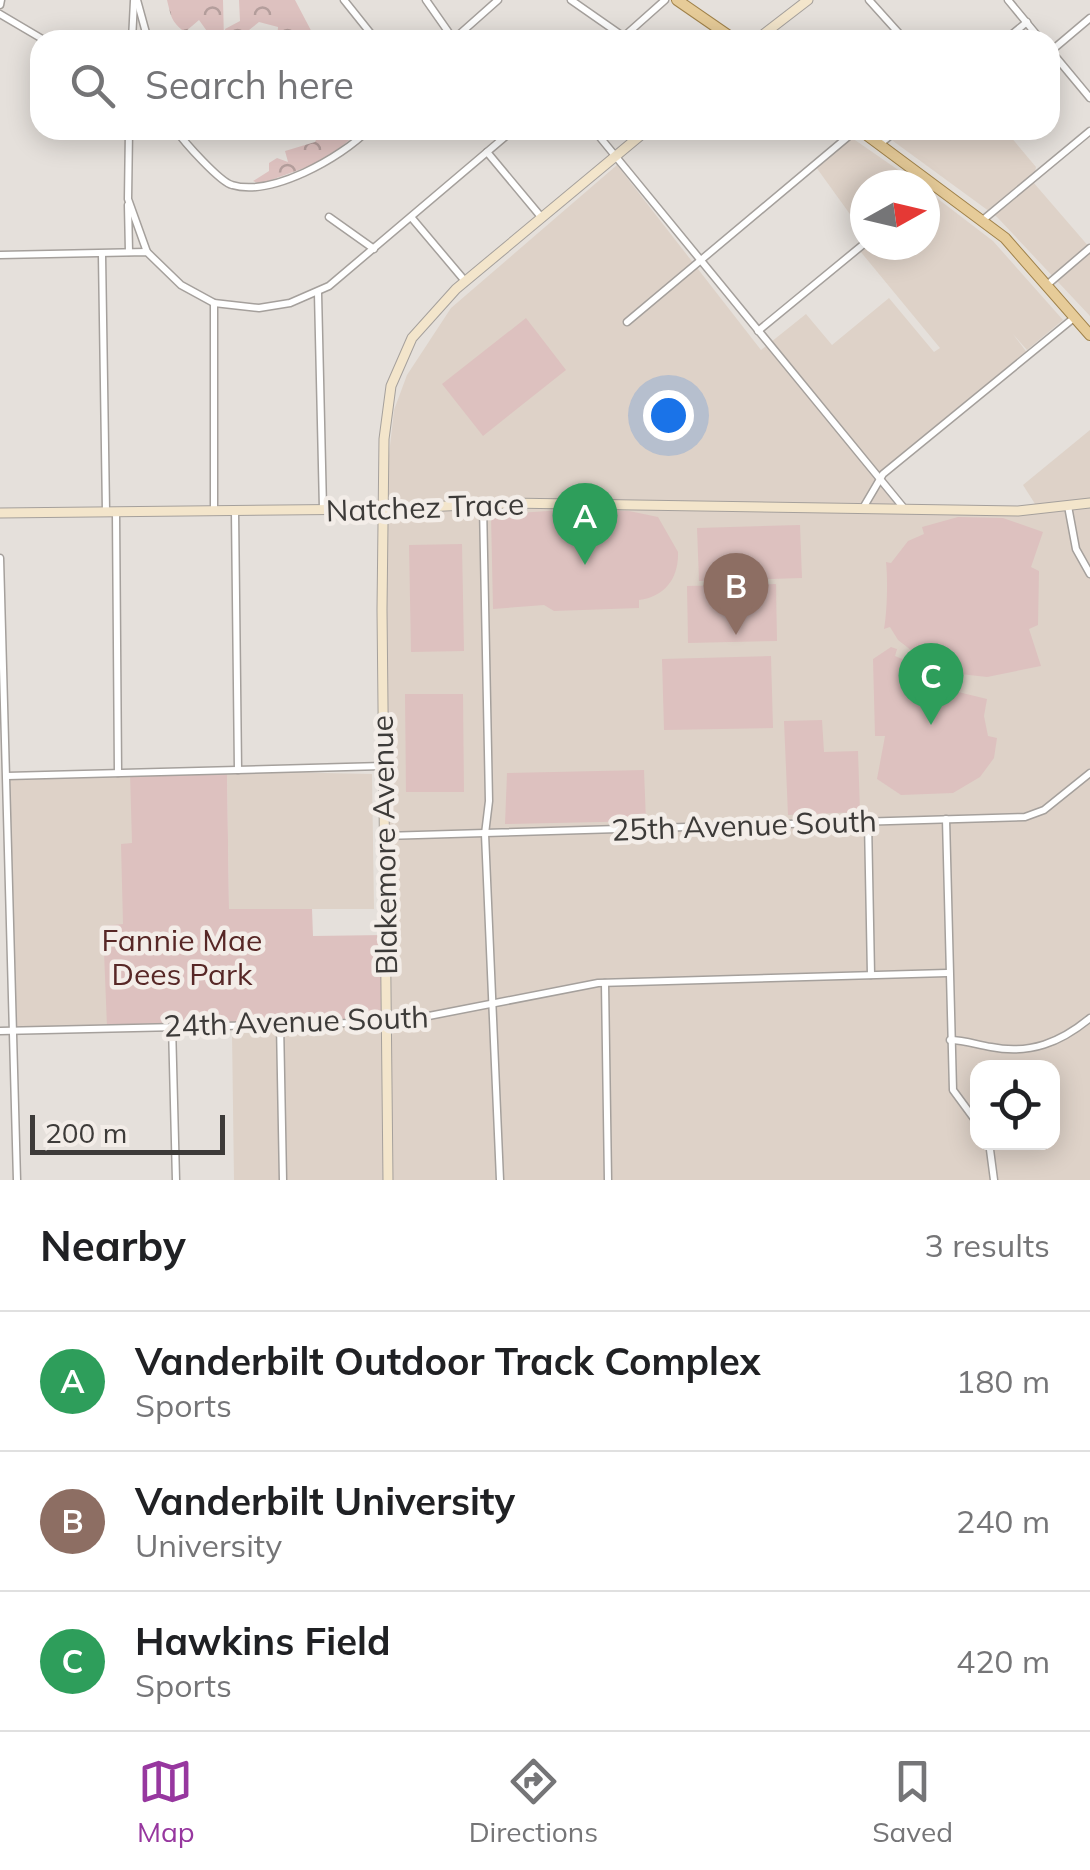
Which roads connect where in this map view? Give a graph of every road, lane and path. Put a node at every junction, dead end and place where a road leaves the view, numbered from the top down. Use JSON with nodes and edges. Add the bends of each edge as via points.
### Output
{"nodes":[{"id":1,"x":136,"y":0,"type":"edge"},
{"id":2,"x":344,"y":0,"type":"edge"},
{"id":3,"x":426,"y":0,"type":"edge"},
{"id":4,"x":498,"y":0,"type":"edge"},
{"id":5,"x":570,"y":0,"type":"edge"},
{"id":6,"x":665,"y":0,"type":"edge"},
{"id":7,"x":808,"y":0,"type":"edge"},
{"id":8,"x":870,"y":0,"type":"edge"},
{"id":9,"x":1008,"y":0,"type":"edge"},
{"id":10,"x":683,"y":2,"type":"edge"},
{"id":11,"x":0,"y":14,"type":"edge"},
{"id":12,"x":1090,"y":18,"type":"edge"},
{"id":13,"x":1027,"y":22,"type":"junction"},
{"id":14,"x":133,"y":30,"type":"edge"},
{"id":15,"x":145,"y":30,"type":"edge"},
{"id":16,"x":368,"y":30,"type":"edge"},
{"id":17,"x":447,"y":30,"type":"edge"},
{"id":18,"x":465,"y":30,"type":"edge"},
{"id":19,"x":611,"y":30,"type":"edge"},
{"id":20,"x":631,"y":30,"type":"edge"},
{"id":21,"x":722,"y":30,"type":"edge"},
{"id":22,"x":769,"y":30,"type":"edge"},
{"id":23,"x":896,"y":30,"type":"edge"},
{"id":24,"x":1017,"y":30,"type":"edge"},
{"id":25,"x":1034,"y":30,"type":"edge"},
{"id":26,"x":30,"y":32,"type":"edge"},
{"id":27,"x":1060,"y":43,"type":"edge"},
{"id":28,"x":1060,"y":63,"type":"edge"},
{"id":29,"x":1090,"y":98,"type":"edge"},
{"id":30,"x":1090,"y":131,"type":"edge"},
{"id":31,"x":129,"y":140,"type":"edge"},
{"id":32,"x":185,"y":140,"type":"edge"},
{"id":33,"x":356,"y":140,"type":"edge"},
{"id":34,"x":501,"y":140,"type":"edge"},
{"id":35,"x":602,"y":140,"type":"edge"},
{"id":36,"x":636,"y":140,"type":"edge"},
{"id":37,"x":846,"y":140,"type":"edge"},
{"id":38,"x":874,"y":140,"type":"edge"},
{"id":39,"x":885,"y":140,"type":"edge"},
{"id":40,"x":880,"y":144,"type":"junction"},
{"id":41,"x":487,"y":152,"type":"junction"},
{"id":42,"x":616,"y":156,"type":"junction"},
{"id":43,"x":916,"y":170,"type":"edge"},
{"id":44,"x":940,"y":187,"type":"edge"},
{"id":45,"x":128,"y":198,"type":"junction"},
{"id":46,"x":412,"y":216,"type":"junction"},
{"id":47,"x":329,"y":217,"type":"dead end"},
{"id":48,"x":542,"y":218,"type":"junction"},
{"id":49,"x":984,"y":219,"type":"junction"},
{"id":50,"x":1090,"y":248,"type":"edge"},
{"id":51,"x":374,"y":249,"type":"junction"},
{"id":52,"x":147,"y":252,"type":"junction"},
{"id":53,"x":128,"y":253,"type":"junction"},
{"id":54,"x":102,"y":254,"type":"junction"},
{"id":55,"x":0,"y":255,"type":"edge"},
{"id":56,"x":850,"y":255,"type":"edge"},
{"id":57,"x":700,"y":260,"type":"junction"},
{"id":58,"x":466,"y":280,"type":"junction"},
{"id":59,"x":1048,"y":284,"type":"junction"},
{"id":60,"x":318,"y":293,"type":"junction"},
{"id":61,"x":214,"y":303,"type":"junction"},
{"id":62,"x":1075,"y":316,"type":"junction"},
{"id":63,"x":627,"y":322,"type":"dead end"},
{"id":64,"x":758,"y":331,"type":"junction"},
{"id":65,"x":1090,"y":336,"type":"edge"},
{"id":66,"x":879,"y":479,"type":"junction"},
{"id":67,"x":1090,"y":503,"type":"edge"},
{"id":68,"x":484,"y":505,"type":"junction"},
{"id":69,"x":1068,"y":506,"type":"junction"},
{"id":70,"x":903,"y":507,"type":"junction"},
{"id":71,"x":864,"y":508,"type":"junction"},
{"id":72,"x":322,"y":509,"type":"junction"},
{"id":73,"x":382,"y":510,"type":"junction"},
{"id":74,"x":235,"y":511,"type":"junction"},
{"id":75,"x":214,"y":512,"type":"junction"},
{"id":76,"x":0,"y":513,"type":"edge"},
{"id":77,"x":111,"y":513,"type":"junction"},
{"id":78,"x":0,"y":558,"type":"edge"},
{"id":79,"x":1090,"y":574,"type":"edge"},
{"id":80,"x":383,"y":766,"type":"junction"},
{"id":81,"x":238,"y":770,"type":"junction"},
{"id":82,"x":118,"y":773,"type":"junction"},
{"id":83,"x":1090,"y":773,"type":"edge"},
{"id":84,"x":7,"y":776,"type":"junction"},
{"id":85,"x":946,"y":819,"type":"junction"},
{"id":86,"x":868,"y":821,"type":"junction"},
{"id":87,"x":485,"y":834,"type":"junction"},
{"id":88,"x":383,"y":836,"type":"junction"},
{"id":89,"x":4,"y":863,"type":"edge"},
{"id":90,"x":948,"y":973,"type":"junction"},
{"id":91,"x":871,"y":975,"type":"junction"},
{"id":92,"x":605,"y":983,"type":"junction"},
{"id":93,"x":496,"y":1002,"type":"junction"},
{"id":94,"x":1090,"y":1018,"type":"edge"},
{"id":95,"x":386,"y":1022,"type":"junction"},
{"id":96,"x":280,"y":1023,"type":"junction"},
{"id":97,"x":172,"y":1025,"type":"junction"},
{"id":98,"x":12,"y":1030,"type":"junction"},
{"id":99,"x":0,"y":1031,"type":"edge"},
{"id":100,"x":950,"y":1040,"type":"junction"},
{"id":101,"x":970,"y":1115,"type":"edge"},
{"id":102,"x":990,"y":1150,"type":"edge"},
{"id":103,"x":17,"y":1180,"type":"edge"},
{"id":104,"x":176,"y":1180,"type":"edge"},
{"id":105,"x":283,"y":1180,"type":"edge"},
{"id":106,"x":388,"y":1180,"type":"edge"},
{"id":107,"x":500,"y":1180,"type":"edge"},
{"id":108,"x":608,"y":1180,"type":"edge"},
{"id":109,"x":994,"y":1180,"type":"edge"}],
"edges":[{"from":1,"to":14,"type":"street"},
{"from":1,"to":15,"type":"street"},
{"from":2,"to":16,"type":"street"},
{"from":3,"to":17,"type":"street"},
{"from":4,"to":18,"type":"street"},
{"from":5,"to":19,"type":"street"},
{"from":6,"to":20,"type":"street"},
{"from":7,"to":22,"type":"main road"},
{"from":8,"to":23,"type":"street"},
{"from":9,"to":13,"type":"street"},
{"from":10,"to":21,"type":"main road"},
{"from":11,"to":26,"type":"street"},
{"from":12,"to":27,"type":"street"},
{"from":13,"to":24,"type":"street"},
{"from":13,"to":25,"type":"street"},
{"from":28,"to":29,"type":"street"},
{"from":30,"to":49,"type":"street"},
{"from":31,"to":45,"type":"street"},
{"from":32,"to":33,"type":"street","via":[[225,183],[258,188],[336,157]]},
{"from":34,"to":41,"type":"street"},
{"from":35,"to":42,"type":"street"},
{"from":36,"to":42,"type":"main road","name":"Blakemore Avenue"},
{"from":37,"to":57,"type":"street"},
{"from":38,"to":40,"type":"main road"},
{"from":39,"to":40,"type":"street"},
{"from":40,"to":43,"type":"main road"},
{"from":41,"to":46,"type":"street"},
{"from":41,"to":48,"type":"street"},
{"from":42,"to":48,"type":"main road","name":"Blakemore Avenue"},
{"from":42,"to":57,"type":"street"},
{"from":44,"to":49,"type":"main road"},
{"from":45,"to":52,"type":"street"},
{"from":45,"to":53,"type":"street"},
{"from":46,"to":51,"type":"street"},
{"from":46,"to":58,"type":"street"},
{"from":47,"to":51,"type":"street"},
{"from":48,"to":58,"type":"main road","name":"Blakemore Avenue"},
{"from":49,"to":59,"type":"main road"},
{"from":50,"to":59,"type":"street"},
{"from":51,"to":60,"type":"street"},
{"from":52,"to":53,"type":"street"},
{"from":52,"to":61,"type":"street","via":[[182,285]]},
{"from":53,"to":54,"type":"street"},
{"from":54,"to":55,"type":"street"},
{"from":54,"to":77,"type":"street"},
{"from":56,"to":64,"type":"street"},
{"from":57,"to":63,"type":"street"},
{"from":57,"to":64,"type":"street"},
{"from":58,"to":73,"type":"main road","name":"Blakemore Avenue","via":[[426,319],[393,381]]},
{"from":59,"to":62,"type":"main road"},
{"from":60,"to":61,"type":"street","via":[[277,306]]},
{"from":60,"to":72,"type":"street"},
{"from":61,"to":75,"type":"street"},
{"from":62,"to":65,"type":"main road"},
{"from":62,"to":66,"type":"street"},
{"from":64,"to":66,"type":"street"},
{"from":66,"to":70,"type":"street"},
{"from":66,"to":71,"type":"street"},
{"from":67,"to":69,"type":"main road","name":"Natchez Trace"},
{"from":68,"to":71,"type":"main road","name":"Natchez Trace"},
{"from":68,"to":73,"type":"main road","name":"Natchez Trace"},
{"from":68,"to":87,"type":"street"},
{"from":69,"to":70,"type":"main road","name":"Natchez Trace"},
{"from":69,"to":79,"type":"street","via":[[1076,549]]},
{"from":70,"to":71,"type":"main road","name":"Natchez Trace"},
{"from":72,"to":73,"type":"main road","name":"Natchez Trace"},
{"from":72,"to":74,"type":"main road","name":"Natchez Trace"},
{"from":73,"to":80,"type":"main road","name":"Blakemore Avenue"},
{"from":74,"to":75,"type":"main road","name":"Natchez Trace"},
{"from":74,"to":81,"type":"street"},
{"from":75,"to":77,"type":"main road","name":"Natchez Trace"},
{"from":76,"to":77,"type":"main road","name":"Natchez Trace"},
{"from":77,"to":82,"type":"street"},
{"from":78,"to":84,"type":"street"},
{"from":80,"to":81,"type":"street"},
{"from":80,"to":88,"type":"main road","name":"Blakemore Avenue"},
{"from":81,"to":82,"type":"street"},
{"from":82,"to":84,"type":"street"},
{"from":83,"to":85,"type":"street","name":"25th Avenue South","via":[[1035,815]]},
{"from":84,"to":89,"type":"street"},
{"from":85,"to":86,"type":"street","name":"25th Avenue South"},
{"from":85,"to":90,"type":"street"},
{"from":86,"to":87,"type":"street","name":"25th Avenue South"},
{"from":86,"to":91,"type":"street"},
{"from":87,"to":88,"type":"street","name":"25th Avenue South"},
{"from":87,"to":93,"type":"street","via":[[489,972]]},
{"from":88,"to":95,"type":"main road","name":"Blakemore Avenue"},
{"from":89,"to":98,"type":"street"},
{"from":90,"to":91,"type":"street","name":"24th Avenue South"},
{"from":90,"to":100,"type":"street"},
{"from":91,"to":92,"type":"street","name":"24th Avenue South"},
{"from":92,"to":93,"type":"street","name":"24th Avenue South"},
{"from":92,"to":108,"type":"street"},
{"from":93,"to":95,"type":"street","name":"24th Avenue South"},
{"from":93,"to":107,"type":"street"},
{"from":94,"to":100,"type":"street","via":[[1060,1042],[1037,1047],[997,1049]]},
{"from":95,"to":96,"type":"street","name":"24th Avenue South"},
{"from":95,"to":106,"type":"main road","name":"Blakemore Avenue"},
{"from":96,"to":97,"type":"street","name":"24th Avenue South"},
{"from":96,"to":105,"type":"street"},
{"from":97,"to":98,"type":"street","name":"24th Avenue South"},
{"from":97,"to":104,"type":"street"},
{"from":98,"to":99,"type":"street","name":"24th Avenue South"},
{"from":98,"to":103,"type":"street"},
{"from":100,"to":101,"type":"street","via":[[955,1098]]},
{"from":102,"to":109,"type":"street"}]}
